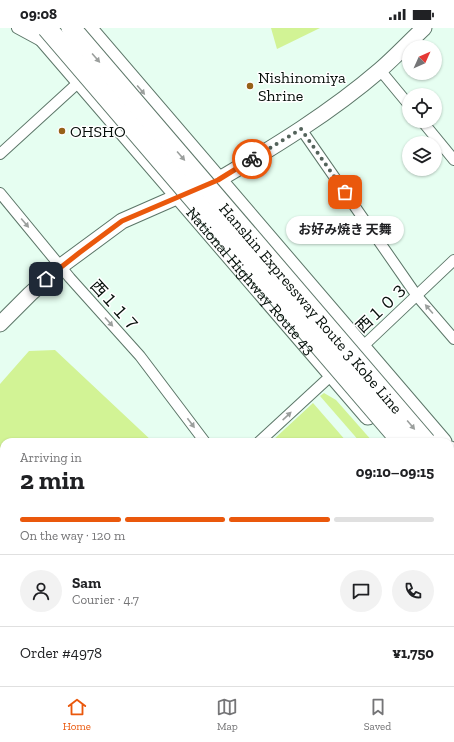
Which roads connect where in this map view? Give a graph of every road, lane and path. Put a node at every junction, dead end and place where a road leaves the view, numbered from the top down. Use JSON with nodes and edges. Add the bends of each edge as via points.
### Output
{"nodes":[{"id":1,"x":18,"y":28,"type":"edge"},
{"id":2,"x":34,"y":28,"type":"edge"},
{"id":3,"x":71,"y":28,"type":"edge"},
{"id":4,"x":88,"y":28,"type":"edge"},
{"id":5,"x":424,"y":28,"type":"edge"},
{"id":6,"x":48,"y":37,"type":"edge"},
{"id":7,"x":380,"y":70,"type":"junction"},
{"id":8,"x":80,"y":81,"type":"junction"},
{"id":9,"x":402,"y":97,"type":"edge"},
{"id":10,"x":428,"y":128,"type":"edge"},
{"id":11,"x":301,"y":129,"type":"junction"},
{"id":12,"x":0,"y":154,"type":"edge"},
{"id":13,"x":454,"y":160,"type":"edge"},
{"id":14,"x":218,"y":180,"type":"junction"},
{"id":15,"x":0,"y":193,"type":"edge"},
{"id":16,"x":177,"y":196,"type":"junction"},
{"id":17,"x":454,"y":260,"type":"edge"},
{"id":18,"x":61,"y":266,"type":"junction"},
{"id":19,"x":417,"y":296,"type":"junction"},
{"id":20,"x":2,"y":319,"type":"edge"},
{"id":21,"x":454,"y":339,"type":"edge"},
{"id":22,"x":362,"y":347,"type":"junction"},
{"id":23,"x":332,"y":375,"type":"junction"},
{"id":24,"x":202,"y":438,"type":"edge"},
{"id":25,"x":263,"y":438,"type":"edge"},
{"id":26,"x":387,"y":438,"type":"edge"},
{"id":27,"x":399,"y":438,"type":"edge"},
{"id":28,"x":423,"y":438,"type":"edge"},
{"id":29,"x":440,"y":438,"type":"edge"}],
"edges":[{"from":1,"to":6,"type":"street"},
{"from":2,"to":6,"type":"highway","name":"National Highway Route 43"},
{"from":3,"to":28,"type":"highway","name":"Hanshin Expressway Route 3 Kobe Line","one_way":true,"bridge":true},
{"from":4,"to":14,"type":"highway","one_way":true},
{"from":5,"to":7,"type":"main road"},
{"from":6,"to":8,"type":"highway","name":"National Highway Route 43"},
{"from":6,"to":27,"type":"highway","name":"Hanshin Expressway Route 3 Kobe Line","bridge":true},
{"from":7,"to":9,"type":"street"},
{"from":7,"to":11,"type":"main road"},
{"from":8,"to":12,"type":"street"},
{"from":8,"to":16,"type":"highway","name":"National Highway Route 43"},
{"from":10,"to":13,"type":"street"},
{"from":11,"to":14,"type":"main road"},
{"from":11,"to":19,"type":"street"},
{"from":14,"to":16,"type":"main road"},
{"from":14,"to":22,"type":"highway"},
{"from":15,"to":18,"type":"street","name":"西１１７","one_way":true},
{"from":16,"to":18,"type":"main road","via":[[122,221]]},
{"from":16,"to":23,"type":"highway","name":"National Highway Route 43"},
{"from":17,"to":19,"type":"street","name":"西１０３"},
{"from":18,"to":20,"type":"main road"},
{"from":18,"to":24,"type":"street","name":"西１１７","one_way":true,"via":[[140,356]]},
{"from":21,"to":19,"type":"street","one_way":true},
{"from":19,"to":22,"type":"street","name":"西１０３"},
{"from":22,"to":23,"type":"street","name":"西１０３"},
{"from":22,"to":29,"type":"highway"},
{"from":25,"to":23,"type":"street","name":"西１０３","one_way":true},
{"from":23,"to":26,"type":"highway","name":"National Highway Route 43"}]}
